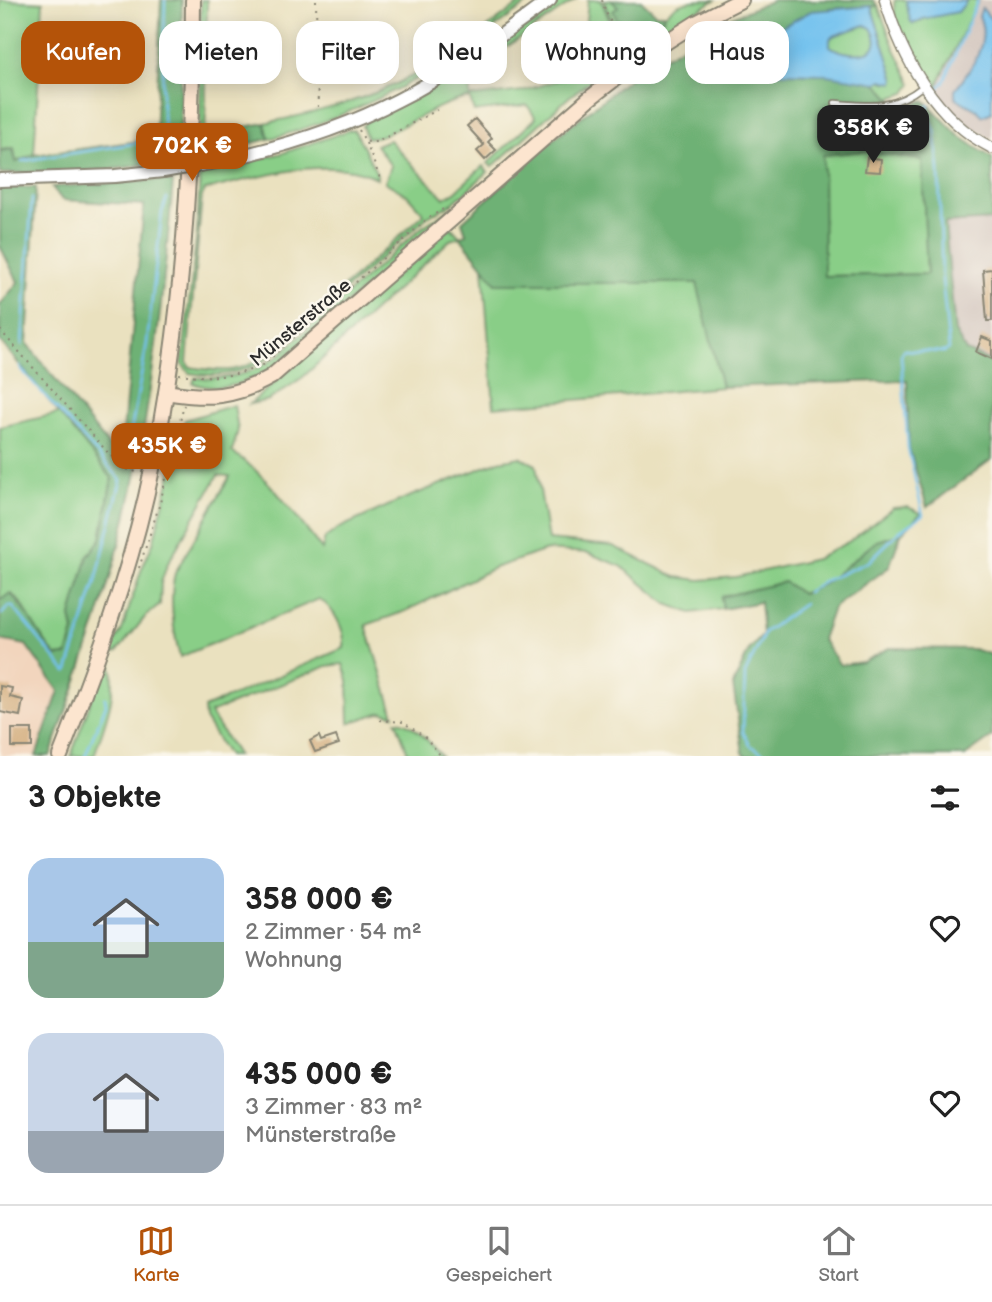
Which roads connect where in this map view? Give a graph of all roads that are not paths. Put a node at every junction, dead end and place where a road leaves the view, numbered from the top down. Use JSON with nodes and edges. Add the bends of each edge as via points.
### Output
{"nodes":[{"id":1,"x":193,"y":0,"type":"edge"},
{"id":2,"x":550,"y":0,"type":"edge"},
{"id":3,"x":741,"y":0,"type":"edge"},
{"id":4,"x":886,"y":0,"type":"edge"},
{"id":5,"x":923,"y":85,"type":"junction"},
{"id":6,"x":835,"y":103,"type":"dead end"},
{"id":7,"x":992,"y":148,"type":"edge"},
{"id":8,"x":0,"y":180,"type":"edge"},
{"id":9,"x":166,"y":392,"type":"junction"},
{"id":10,"x":60,"y":756,"type":"edge"}],
"edges":[{"from":1,"to":9,"type":"main road","via":[[183,264]]},
{"from":2,"to":8,"type":"street","bridge":true,"via":[[452,69],[398,100],[282,146],[163,171]]},
{"from":3,"to":9,"type":"main road","name":"Münsterstraße","via":[[647,54],[590,98],[271,377],[224,396]]},
{"from":4,"to":5,"type":"street","via":[[891,21]]},
{"from":5,"to":6,"type":"lane","via":[[894,103]]},
{"from":5,"to":7,"type":"street","via":[[974,139]]},
{"from":9,"to":10,"type":"main road","via":[[128,566]]}]}
